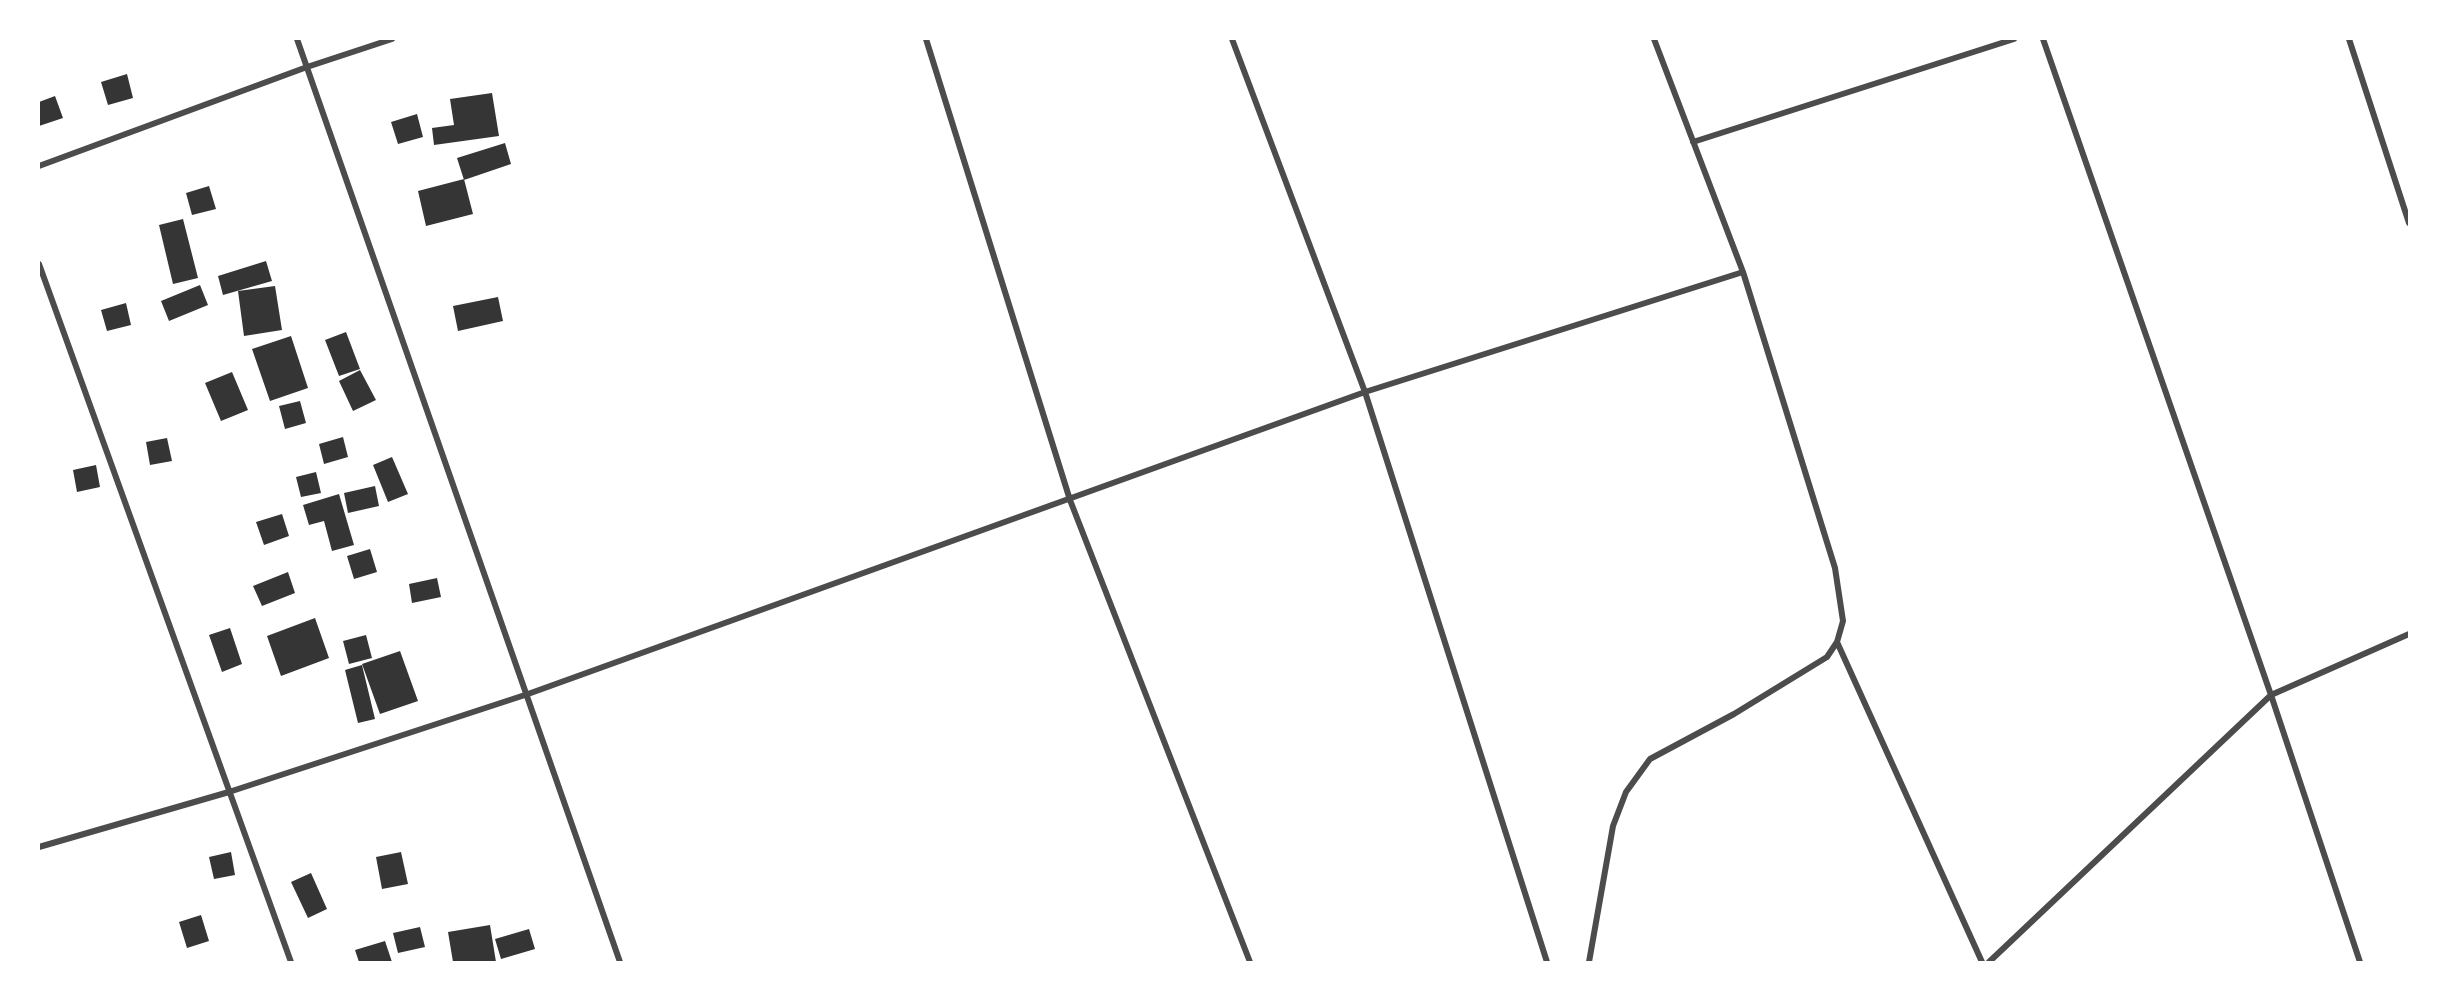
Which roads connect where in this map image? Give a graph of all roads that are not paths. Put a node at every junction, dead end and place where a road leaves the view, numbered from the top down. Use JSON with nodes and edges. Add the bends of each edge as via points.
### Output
{"nodes":[{"id":1,"x":297,"y":39,"type":"edge"},
{"id":2,"x":392,"y":39,"type":"edge"},
{"id":3,"x":926,"y":39,"type":"edge"},
{"id":4,"x":1232,"y":39,"type":"edge"},
{"id":5,"x":1654,"y":39,"type":"edge"},
{"id":6,"x":2014,"y":39,"type":"edge"},
{"id":7,"x":2043,"y":39,"type":"edge"},
{"id":8,"x":2349,"y":39,"type":"edge"},
{"id":9,"x":307,"y":67,"type":"junction"},
{"id":10,"x":1693,"y":142,"type":"junction"},
{"id":11,"x":39,"y":166,"type":"edge"},
{"id":12,"x":2409,"y":223,"type":"edge"},
{"id":13,"x":39,"y":264,"type":"edge"},
{"id":14,"x":1743,"y":272,"type":"junction"},
{"id":15,"x":1365,"y":392,"type":"junction"},
{"id":16,"x":1070,"y":500,"type":"junction"},
{"id":17,"x":2409,"y":634,"type":"edge"},
{"id":18,"x":1837,"y":642,"type":"junction"},
{"id":19,"x":528,"y":694,"type":"junction"},
{"id":20,"x":2271,"y":695,"type":"junction"},
{"id":21,"x":229,"y":792,"type":"junction"},
{"id":22,"x":39,"y":847,"type":"edge"},
{"id":23,"x":291,"y":962,"type":"edge"},
{"id":24,"x":620,"y":962,"type":"edge"},
{"id":25,"x":1250,"y":962,"type":"edge"},
{"id":26,"x":1547,"y":962,"type":"edge"},
{"id":27,"x":1589,"y":962,"type":"edge"},
{"id":28,"x":1982,"y":962,"type":"edge"},
{"id":29,"x":1989,"y":962,"type":"edge"},
{"id":30,"x":2360,"y":962,"type":"edge"}],
"edges":[{"from":1,"to":9,"type":"street"},
{"from":2,"to":9,"type":"street"},
{"from":3,"to":16,"type":"street"},
{"from":4,"to":15,"type":"street"},
{"from":5,"to":10,"type":"street"},
{"from":6,"to":10,"type":"street"},
{"from":7,"to":20,"type":"street"},
{"from":8,"to":12,"type":"street"},
{"from":9,"to":11,"type":"street"},
{"from":9,"to":19,"type":"street"},
{"from":10,"to":14,"type":"street"},
{"from":13,"to":21,"type":"street"},
{"from":14,"to":15,"type":"street"},
{"from":14,"to":18,"type":"street","via":[[1834,568],[1843,621]]},
{"from":15,"to":16,"type":"street"},
{"from":15,"to":26,"type":"street"},
{"from":16,"to":19,"type":"street"},
{"from":16,"to":25,"type":"street"},
{"from":17,"to":20,"type":"street"},
{"from":18,"to":27,"type":"street","via":[[1827,657],[1650,759],[1626,792],[1613,826]]},
{"from":18,"to":28,"type":"street"},
{"from":19,"to":21,"type":"street"},
{"from":19,"to":24,"type":"street"},
{"from":20,"to":29,"type":"street"},
{"from":20,"to":30,"type":"street"},
{"from":21,"to":22,"type":"street"},
{"from":21,"to":23,"type":"street"}]}
